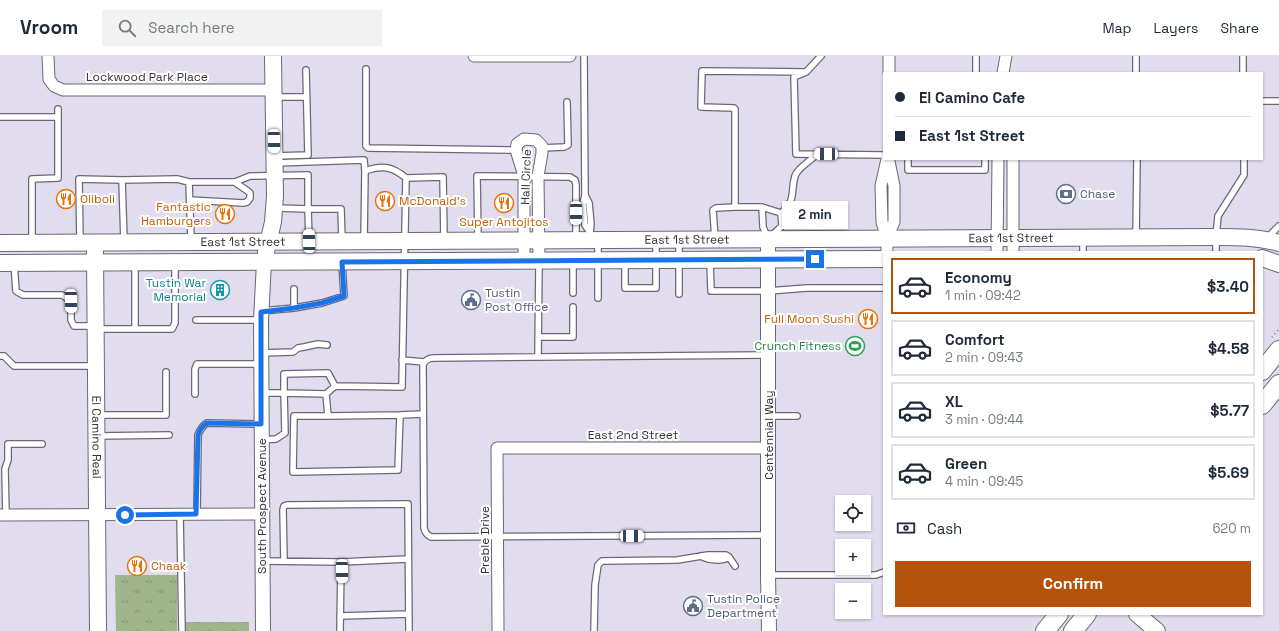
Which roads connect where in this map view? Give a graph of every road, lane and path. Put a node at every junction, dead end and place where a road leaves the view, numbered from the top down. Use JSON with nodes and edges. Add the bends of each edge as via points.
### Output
{"nodes":[{"id":1,"x":48,"y":56,"type":"edge"},
{"id":2,"x":273,"y":56,"type":"edge"},
{"id":3,"x":474,"y":56,"type":"edge"},
{"id":4,"x":570,"y":56,"type":"edge"},
{"id":5,"x":584,"y":56,"type":"edge"},
{"id":6,"x":821,"y":56,"type":"edge"},
{"id":7,"x":889,"y":56,"type":"edge"},
{"id":8,"x":976,"y":56,"type":"edge"},
{"id":9,"x":1006,"y":56,"type":"edge"},
{"id":10,"x":1136,"y":56,"type":"edge"},
{"id":11,"x":1243,"y":56,"type":"edge"},
{"id":12,"x":366,"y":69,"type":"dead end"},
{"id":13,"x":306,"y":70,"type":"dead end"},
{"id":14,"x":806,"y":72,"type":"junction"},
{"id":15,"x":889,"y":72,"type":"edge"},
{"id":16,"x":976,"y":72,"type":"edge"},
{"id":17,"x":1003,"y":72,"type":"edge"},
{"id":18,"x":1009,"y":72,"type":"edge"},
{"id":19,"x":1136,"y":72,"type":"edge"},
{"id":20,"x":1243,"y":72,"type":"edge"},
{"id":21,"x":274,"y":94,"type":"junction"},
{"id":22,"x":306,"y":97,"type":"junction"},
{"id":23,"x":1263,"y":101,"type":"edge"},
{"id":24,"x":1279,"y":101,"type":"edge"},
{"id":25,"x":567,"y":102,"type":"dead end"},
{"id":26,"x":58,"y":109,"type":"dead end"},
{"id":27,"x":0,"y":117,"type":"edge"},
{"id":28,"x":58,"y":117,"type":"junction"},
{"id":29,"x":542,"y":148,"type":"junction"},
{"id":30,"x":516,"y":150,"type":"junction"},
{"id":31,"x":817,"y":154,"type":"junction"},
{"id":32,"x":883,"y":155,"type":"edge"},
{"id":33,"x":888,"y":160,"type":"edge"},
{"id":34,"x":908,"y":160,"type":"edge"},
{"id":35,"x":985,"y":160,"type":"edge"},
{"id":36,"x":998,"y":160,"type":"edge"},
{"id":37,"x":1013,"y":160,"type":"edge"},
{"id":38,"x":1137,"y":160,"type":"edge"},
{"id":39,"x":1244,"y":160,"type":"edge"},
{"id":40,"x":275,"y":164,"type":"junction"},
{"id":41,"x":365,"y":172,"type":"junction"},
{"id":42,"x":524,"y":176,"type":"junction"},
{"id":43,"x":538,"y":176,"type":"junction"},
{"id":44,"x":406,"y":178,"type":"junction"},
{"id":45,"x":122,"y":180,"type":"junction"},
{"id":46,"x":189,"y":182,"type":"junction"},
{"id":47,"x":235,"y":182,"type":"junction"},
{"id":48,"x":190,"y":200,"type":"junction"},
{"id":49,"x":735,"y":207,"type":"junction"},
{"id":50,"x":762,"y":207,"type":"junction"},
{"id":51,"x":274,"y":208,"type":"junction"},
{"id":52,"x":308,"y":209,"type":"junction"},
{"id":53,"x":781,"y":213,"type":"junction"},
{"id":54,"x":1279,"y":226,"type":"edge"},
{"id":55,"x":1136,"y":237,"type":"junction"},
{"id":56,"x":679,"y":239,"type":"junction"},
{"id":57,"x":715,"y":239,"type":"junction"},
{"id":58,"x":768,"y":239,"type":"junction"},
{"id":59,"x":444,"y":240,"type":"junction"},
{"id":60,"x":478,"y":240,"type":"junction"},
{"id":61,"x":531,"y":240,"type":"junction"},
{"id":62,"x":656,"y":240,"type":"junction"},
{"id":63,"x":268,"y":241,"type":"junction"},
{"id":64,"x":309,"y":241,"type":"junction"},
{"id":65,"x":342,"y":241,"type":"junction"},
{"id":66,"x":364,"y":241,"type":"junction"},
{"id":67,"x":404,"y":241,"type":"junction"},
{"id":68,"x":1273,"y":241,"type":"edge"},
{"id":69,"x":32,"y":242,"type":"junction"},
{"id":70,"x":87,"y":242,"type":"junction"},
{"id":71,"x":124,"y":242,"type":"junction"},
{"id":72,"x":191,"y":242,"type":"junction"},
{"id":73,"x":0,"y":243,"type":"edge"},
{"id":74,"x":1216,"y":244,"type":"edge"},
{"id":75,"x":887,"y":245,"type":"edge"},
{"id":76,"x":997,"y":245,"type":"edge"},
{"id":77,"x":1013,"y":245,"type":"edge"},
{"id":78,"x":1083,"y":245,"type":"edge"},
{"id":79,"x":590,"y":246,"type":"junction"},
{"id":80,"x":1263,"y":258,"type":"edge"},
{"id":81,"x":883,"y":259,"type":"edge"},
{"id":82,"x":532,"y":260,"type":"junction"},
{"id":83,"x":573,"y":260,"type":"junction"},
{"id":84,"x":625,"y":260,"type":"junction"},
{"id":85,"x":657,"y":260,"type":"junction"},
{"id":86,"x":679,"y":260,"type":"junction"},
{"id":87,"x":710,"y":260,"type":"junction"},
{"id":88,"x":768,"y":260,"type":"junction"},
{"id":89,"x":135,"y":262,"type":"junction"},
{"id":90,"x":174,"y":262,"type":"junction"},
{"id":91,"x":264,"y":262,"type":"junction"},
{"id":92,"x":342,"y":262,"type":"junction"},
{"id":93,"x":404,"y":262,"type":"junction"},
{"id":94,"x":7,"y":263,"type":"edge"},
{"id":95,"x":95,"y":263,"type":"junction"},
{"id":96,"x":1279,"y":264,"type":"edge"},
{"id":97,"x":883,"y":288,"type":"edge"},
{"id":98,"x":294,"y":289,"type":"dead end"},
{"id":99,"x":768,"y":291,"type":"junction"},
{"id":100,"x":573,"y":293,"type":"dead end"},
{"id":101,"x":679,"y":294,"type":"dead end"},
{"id":102,"x":598,"y":298,"type":"dead end"},
{"id":103,"x":573,"y":307,"type":"dead end"},
{"id":104,"x":294,"y":308,"type":"junction"},
{"id":105,"x":261,"y":316,"type":"junction"},
{"id":106,"x":196,"y":320,"type":"dead end"},
{"id":107,"x":95,"y":327,"type":"junction"},
{"id":108,"x":135,"y":329,"type":"junction"},
{"id":109,"x":538,"y":337,"type":"junction"},
{"id":110,"x":328,"y":344,"type":"dead end"},
{"id":111,"x":1279,"y":350,"type":"edge"},
{"id":112,"x":0,"y":356,"type":"edge"},
{"id":113,"x":769,"y":356,"type":"junction"},
{"id":114,"x":538,"y":357,"type":"junction"},
{"id":115,"x":261,"y":358,"type":"junction"},
{"id":116,"x":402,"y":360,"type":"junction"},
{"id":117,"x":424,"y":362,"type":"junction"},
{"id":118,"x":96,"y":366,"type":"junction"},
{"id":119,"x":1263,"y":370,"type":"edge"},
{"id":120,"x":166,"y":372,"type":"dead end"},
{"id":121,"x":335,"y":386,"type":"junction"},
{"id":122,"x":261,"y":393,"type":"junction"},
{"id":123,"x":284,"y":393,"type":"junction"},
{"id":124,"x":195,"y":394,"type":"dead end"},
{"id":125,"x":326,"y":394,"type":"junction"},
{"id":126,"x":423,"y":414,"type":"junction"},
{"id":127,"x":96,"y":415,"type":"junction"},
{"id":128,"x":400,"y":415,"type":"junction"},
{"id":129,"x":328,"y":416,"type":"junction"},
{"id":130,"x":769,"y":416,"type":"junction"},
{"id":131,"x":797,"y":416,"type":"dead end"},
{"id":132,"x":261,"y":424,"type":"junction"},
{"id":133,"x":169,"y":435,"type":"dead end"},
{"id":134,"x":96,"y":436,"type":"junction"},
{"id":135,"x":261,"y":440,"type":"junction"},
{"id":136,"x":42,"y":444,"type":"dead end"},
{"id":137,"x":497,"y":448,"type":"joint"},
{"id":138,"x":769,"y":448,"type":"junction"},
{"id":139,"x":2,"y":469,"type":"edge"},
{"id":140,"x":180,"y":514,"type":"junction"},
{"id":141,"x":196,"y":514,"type":"junction"},
{"id":142,"x":262,"y":514,"type":"junction"},
{"id":143,"x":3,"y":515,"type":"edge"},
{"id":144,"x":97,"y":515,"type":"junction"},
{"id":145,"x":768,"y":535,"type":"junction"},
{"id":146,"x":498,"y":536,"type":"junction"},
{"id":147,"x":408,"y":559,"type":"junction"},
{"id":148,"x":262,"y":561,"type":"junction"},
{"id":149,"x":284,"y":561,"type":"junction"},
{"id":150,"x":341,"y":562,"type":"junction"},
{"id":151,"x":735,"y":566,"type":"dead end"},
{"id":152,"x":883,"y":572,"type":"edge"},
{"id":153,"x":768,"y":575,"type":"junction"},
{"id":154,"x":409,"y":614,"type":"junction"},
{"id":155,"x":1058,"y":615,"type":"edge"},
{"id":156,"x":1086,"y":615,"type":"edge"},
{"id":157,"x":1138,"y":615,"type":"edge"},
{"id":158,"x":340,"y":616,"type":"junction"},
{"id":159,"x":98,"y":631,"type":"edge"},
{"id":160,"x":182,"y":631,"type":"edge"},
{"id":161,"x":263,"y":631,"type":"edge"},
{"id":162,"x":340,"y":631,"type":"edge"},
{"id":163,"x":409,"y":631,"type":"edge"},
{"id":164,"x":498,"y":631,"type":"edge"},
{"id":165,"x":594,"y":631,"type":"edge"},
{"id":166,"x":769,"y":631,"type":"edge"},
{"id":167,"x":1045,"y":631,"type":"edge"},
{"id":168,"x":1073,"y":631,"type":"edge"},
{"id":169,"x":1157,"y":631,"type":"edge"}],
"edges":[{"from":1,"to":21,"type":"street","name":"Lockwood Park Place","via":[[49,79],[54,86],[63,90]]},
{"from":2,"to":21,"type":"main road"},
{"from":3,"to":4,"type":"street"},
{"from":5,"to":79,"type":"lane","via":[[585,195],[589,203]]},
{"from":6,"to":14,"type":"lane"},
{"from":7,"to":15,"type":"street"},
{"from":8,"to":16,"type":"lane"},
{"from":9,"to":17,"type":"street"},
{"from":9,"to":18,"type":"street"},
{"from":10,"to":19,"type":"lane"},
{"from":11,"to":20,"type":"lane"},
{"from":12,"to":30,"type":"lane","via":[[368,148]]},
{"from":13,"to":22,"type":"lane"},
{"from":14,"to":31,"type":"lane","via":[[794,77],[796,154]]},
{"from":14,"to":49,"type":"lane","via":[[702,71],[701,107],[735,109]]},
{"from":21,"to":22,"type":"lane"},
{"from":21,"to":40,"type":"main road"},
{"from":22,"to":40,"type":"lane","via":[[308,156]]},
{"from":23,"to":24,"type":"lane"},
{"from":25,"to":29,"type":"lane","via":[[568,145]]},
{"from":26,"to":28,"type":"lane"},
{"from":27,"to":28,"type":"lane"},
{"from":28,"to":69,"type":"lane","via":[[58,178],[32,179]]},
{"from":29,"to":30,"type":"street","name":"Hall Circle","via":[[536,140],[524,139],[516,144]]},
{"from":29,"to":43,"type":"street","name":"Hall Circle"},
{"from":30,"to":42,"type":"street","name":"Hall Circle"},
{"from":31,"to":32,"type":"lane"},
{"from":31,"to":53,"type":"lane","via":[[799,169],[792,200]]},
{"from":33,"to":75,"type":"street","via":[[894,186],[894,222]]},
{"from":34,"to":35,"type":"lane","via":[[908,170],[984,170]]},
{"from":36,"to":76,"type":"street"},
{"from":37,"to":77,"type":"street"},
{"from":38,"to":55,"type":"lane"},
{"from":39,"to":74,"type":"lane","via":[[1244,175],[1218,216]]},
{"from":40,"to":41,"type":"lane","via":[[364,160]]},
{"from":40,"to":47,"type":"lane"},
{"from":40,"to":51,"type":"main road"},
{"from":40,"to":52,"type":"lane","via":[[308,175]]},
{"from":41,"to":44,"type":"lane","via":[[375,167],[387,167]]},
{"from":41,"to":66,"type":"lane"},
{"from":42,"to":43,"type":"lane"},
{"from":42,"to":60,"type":"lane","via":[[477,176]]},
{"from":42,"to":61,"type":"street","name":"Hall Circle"},
{"from":43,"to":61,"type":"street","name":"Hall Circle"},
{"from":43,"to":79,"type":"lane","via":[[570,177],[575,180]]},
{"from":44,"to":59,"type":"lane","via":[[443,177]]},
{"from":44,"to":67,"type":"lane"},
{"from":45,"to":46,"type":"lane","via":[[177,179]]},
{"from":45,"to":70,"type":"lane","via":[[79,179]]},
{"from":45,"to":71,"type":"lane"},
{"from":46,"to":47,"type":"lane"},
{"from":46,"to":48,"type":"lane"},
{"from":47,"to":48,"type":"lane","via":[[250,193],[247,202]]},
{"from":48,"to":72,"type":"lane"},
{"from":49,"to":50,"type":"lane"},
{"from":49,"to":57,"type":"lane","via":[[713,210]]},
{"from":50,"to":53,"type":"lane"},
{"from":50,"to":58,"type":"lane","via":[[763,227]]},
{"from":51,"to":52,"type":"lane"},
{"from":51,"to":63,"type":"main road"},
{"from":52,"to":64,"type":"lane"},
{"from":52,"to":65,"type":"lane","via":[[341,209]]},
{"from":53,"to":58,"type":"lane","via":[[782,226]]},
{"from":54,"to":68,"type":"lane"},
{"from":55,"to":74,"type":"main road","name":"East 1st Street"},
{"from":55,"to":78,"type":"main road","name":"East 1st Street"},
{"from":56,"to":57,"type":"main road","name":"East 1st Street"},
{"from":56,"to":62,"type":"main road","name":"East 1st Street"},
{"from":56,"to":86,"type":"lane"},
{"from":57,"to":58,"type":"main road","name":"East 1st Street"},
{"from":58,"to":75,"type":"main road","name":"East 1st Street"},
{"from":58,"to":88,"type":"street","name":"Centennial Way"},
{"from":59,"to":60,"type":"main road","name":"East 1st Street"},
{"from":59,"to":67,"type":"main road","name":"East 1st Street"},
{"from":60,"to":61,"type":"main road","name":"East 1st Street"},
{"from":61,"to":79,"type":"main road","name":"East 1st Street"},
{"from":61,"to":82,"type":"street","name":"Hall Circle"},
{"from":62,"to":79,"type":"main road","name":"East 1st Street"},
{"from":62,"to":85,"type":"lane"},
{"from":63,"to":64,"type":"main road","name":"East 1st Street"},
{"from":63,"to":72,"type":"main road","name":"East 1st Street"},
{"from":63,"to":91,"type":"main road"},
{"from":64,"to":65,"type":"main road","name":"East 1st Street"},
{"from":65,"to":66,"type":"main road","name":"East 1st Street"},
{"from":66,"to":67,"type":"main road","name":"East 1st Street"},
{"from":67,"to":93,"type":"lane"},
{"from":68,"to":74,"type":"main road","name":"East 1st Street","via":[[1247,237]]},
{"from":69,"to":70,"type":"main road","name":"East 1st Street"},
{"from":69,"to":73,"type":"main road","name":"East 1st Street"},
{"from":70,"to":71,"type":"main road","name":"East 1st Street"},
{"from":70,"to":95,"type":"main road","name":"El Camino Real"},
{"from":71,"to":72,"type":"main road","name":"East 1st Street"},
{"from":75,"to":76,"type":"main road","name":"East 1st Street"},
{"from":76,"to":77,"type":"main road","name":"East 1st Street"},
{"from":77,"to":78,"type":"main road","name":"East 1st Street"},
{"from":79,"to":83,"type":"main road","name":"East 1st Street"},
{"from":79,"to":84,"type":"main road","name":"East 1st Street"},
{"from":79,"to":102,"type":"lane"},
{"from":80,"to":96,"type":"main road"},
{"from":81,"to":88,"type":"main road","name":"East 1st Street"},
{"from":82,"to":83,"type":"main road","name":"East 1st Street"},
{"from":82,"to":93,"type":"main road","name":"East 1st Street"},
{"from":82,"to":109,"type":"lane"},
{"from":83,"to":100,"type":"lane"},
{"from":84,"to":85,"type":"main road","name":"East 1st Street"},
{"from":84,"to":85,"type":"lane","via":[[625,288],[656,288]]},
{"from":85,"to":86,"type":"main road","name":"East 1st Street"},
{"from":86,"to":87,"type":"main road","name":"East 1st Street"},
{"from":86,"to":101,"type":"lane"},
{"from":87,"to":88,"type":"main road","name":"East 1st Street"},
{"from":87,"to":99,"type":"lane","via":[[711,291]]},
{"from":88,"to":99,"type":"street","name":"Centennial Way"},
{"from":89,"to":90,"type":"main road","name":"East 1st Street"},
{"from":89,"to":95,"type":"main road","name":"East 1st Street"},
{"from":89,"to":108,"type":"lane"},
{"from":90,"to":91,"type":"main road","name":"East 1st Street"},
{"from":90,"to":108,"type":"lane","via":[[175,323],[172,329]]},
{"from":91,"to":92,"type":"main road","name":"East 1st Street"},
{"from":91,"to":105,"type":"street","name":"South Prospect Avenue"},
{"from":92,"to":93,"type":"main road","name":"East 1st Street"},
{"from":92,"to":104,"type":"lane","via":[[344,296]]},
{"from":93,"to":116,"type":"lane"},
{"from":94,"to":95,"type":"main road","name":"East 1st Street"},
{"from":94,"to":107,"type":"lane","via":[[16,291],[23,295],[62,295],[71,301],[71,320],[74,326]]},
{"from":95,"to":107,"type":"main road","name":"El Camino Real"},
{"from":97,"to":99,"type":"lane"},
{"from":98,"to":104,"type":"lane"},
{"from":99,"to":113,"type":"street","name":"Centennial Way"},
{"from":103,"to":109,"type":"lane","via":[[573,337]]},
{"from":104,"to":105,"type":"lane"},
{"from":105,"to":106,"type":"lane"},
{"from":105,"to":115,"type":"street","name":"South Prospect Avenue"},
{"from":107,"to":108,"type":"lane"},
{"from":107,"to":118,"type":"main road","name":"El Camino Real"},
{"from":109,"to":114,"type":"lane"},
{"from":110,"to":115,"type":"lane","via":[[298,348],[293,352]]},
{"from":111,"to":119,"type":"main road"},
{"from":112,"to":118,"type":"lane","via":[[4,356],[14,366]]},
{"from":113,"to":114,"type":"lane"},
{"from":113,"to":130,"type":"street","name":"Centennial Way"},
{"from":114,"to":117,"type":"lane","via":[[428,358]]},
{"from":115,"to":122,"type":"street","name":"South Prospect Avenue"},
{"from":115,"to":124,"type":"lane","via":[[197,364]]},
{"from":116,"to":117,"type":"lane"},
{"from":116,"to":121,"type":"lane","via":[[402,387]]},
{"from":117,"to":126,"type":"lane"},
{"from":118,"to":127,"type":"main road","name":"El Camino Real"},
{"from":120,"to":127,"type":"lane","via":[[166,415]]},
{"from":121,"to":123,"type":"lane","via":[[328,373],[284,374]]},
{"from":121,"to":125,"type":"lane"},
{"from":122,"to":123,"type":"lane"},
{"from":122,"to":132,"type":"street","name":"South Prospect Avenue"},
{"from":123,"to":125,"type":"lane"},
{"from":123,"to":135,"type":"lane","via":[[285,433],[276,439]]},
{"from":125,"to":129,"type":"lane"},
{"from":126,"to":128,"type":"lane"},
{"from":126,"to":146,"type":"lane","via":[[425,532],[431,536]]},
{"from":127,"to":134,"type":"main road","name":"El Camino Real"},
{"from":128,"to":129,"type":"lane"},
{"from":128,"to":129,"type":"lane","via":[[398,470],[293,472],[294,416]]},
{"from":130,"to":131,"type":"lane"},
{"from":130,"to":138,"type":"street","name":"Centennial Way"},
{"from":132,"to":135,"type":"street","name":"South Prospect Avenue"},
{"from":132,"to":141,"type":"lane","via":[[207,423],[200,429]]},
{"from":133,"to":134,"type":"lane"},
{"from":134,"to":144,"type":"main road","name":"El Camino Real"},
{"from":135,"to":142,"type":"street","name":"South Prospect Avenue"},
{"from":136,"to":139,"type":"lane","via":[[8,444],[8,460]]},
{"from":137,"to":138,"type":"street","name":"East 2nd Street"},
{"from":137,"to":146,"type":"street","name":"Preble Drive"},
{"from":138,"to":145,"type":"street","name":"Centennial Way"},
{"from":139,"to":143,"type":"lane"},
{"from":140,"to":141,"type":"street"},
{"from":140,"to":144,"type":"street"},
{"from":140,"to":160,"type":"lane"},
{"from":141,"to":142,"type":"street"},
{"from":142,"to":148,"type":"street","name":"South Prospect Avenue"},
{"from":143,"to":144,"type":"street"},
{"from":144,"to":159,"type":"main road","name":"El Camino Real"},
{"from":145,"to":146,"type":"lane"},
{"from":145,"to":153,"type":"street","name":"Centennial Way"},
{"from":146,"to":164,"type":"street","name":"Preble Drive"},
{"from":147,"to":149,"type":"lane","via":[[408,504],[287,505],[283,510]]},
{"from":147,"to":150,"type":"lane"},
{"from":147,"to":154,"type":"lane"},
{"from":148,"to":149,"type":"lane"},
{"from":148,"to":161,"type":"street","name":"South Prospect Avenue"},
{"from":149,"to":150,"type":"lane"},
{"from":150,"to":158,"type":"lane"},
{"from":151,"to":165,"type":"lane","via":[[729,557],[725,560],[700,556],[677,560],[602,562],[598,565],[595,585]]},
{"from":152,"to":153,"type":"lane","via":[[876,575]]},
{"from":153,"to":166,"type":"street","name":"Centennial Way"},
{"from":154,"to":158,"type":"lane"},
{"from":154,"to":163,"type":"lane"},
{"from":155,"to":167,"type":"main road"},
{"from":156,"to":168,"type":"main road"},
{"from":157,"to":169,"type":"main road"},
{"from":158,"to":162,"type":"lane"}]}
